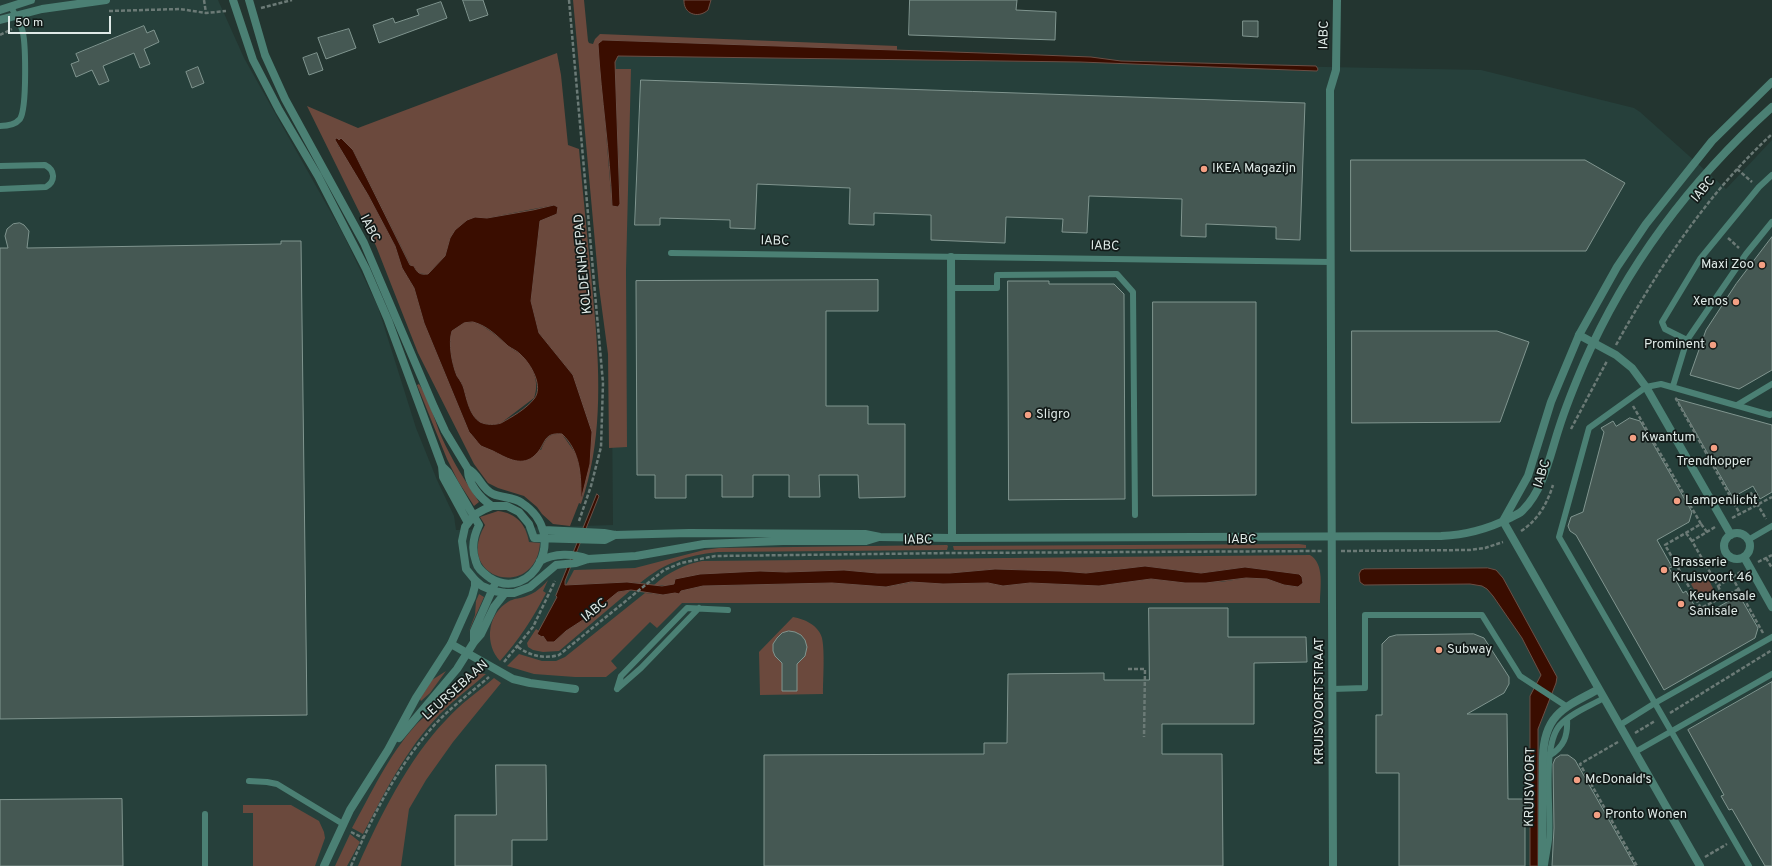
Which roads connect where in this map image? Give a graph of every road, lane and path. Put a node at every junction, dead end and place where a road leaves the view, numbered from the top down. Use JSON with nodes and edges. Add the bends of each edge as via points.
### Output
{"nodes":[{"id":1,"x":31,"y":0,"type":"edge"},
{"id":2,"x":106,"y":0,"type":"edge"},
{"id":3,"x":204,"y":0,"type":"edge"},
{"id":4,"x":233,"y":0,"type":"edge"},
{"id":5,"x":249,"y":0,"type":"edge"},
{"id":6,"x":292,"y":0,"type":"edge"},
{"id":7,"x":569,"y":0,"type":"edge"},
{"id":8,"x":1337,"y":0,"type":"edge"},
{"id":9,"x":11,"y":6,"type":"junction"},
{"id":10,"x":251,"y":9,"type":"junction"},
{"id":11,"x":0,"y":10,"type":"edge"},
{"id":12,"x":236,"y":10,"type":"junction"},
{"id":13,"x":104,"y":11,"type":"dead end"},
{"id":14,"x":206,"y":12,"type":"junction"},
{"id":15,"x":15,"y":15,"type":"junction"},
{"id":16,"x":0,"y":20,"type":"edge"},
{"id":17,"x":20,"y":26,"type":"junction"},
{"id":18,"x":0,"y":35,"type":"edge"},
{"id":19,"x":1772,"y":82,"type":"edge"},
{"id":20,"x":1772,"y":107,"type":"edge"},
{"id":21,"x":0,"y":126,"type":"edge"},
{"id":22,"x":1772,"y":134,"type":"edge"},
{"id":23,"x":0,"y":166,"type":"edge"},
{"id":24,"x":1738,"y":169,"type":"junction"},
{"id":25,"x":1772,"y":175,"type":"edge"},
{"id":26,"x":1759,"y":187,"type":"junction"},
{"id":27,"x":0,"y":188,"type":"edge"},
{"id":28,"x":1772,"y":222,"type":"edge"},
{"id":29,"x":1721,"y":233,"type":"junction"},
{"id":30,"x":671,"y":253,"type":"dead end"},
{"id":31,"x":1746,"y":254,"type":"junction"},
{"id":32,"x":950,"y":257,"type":"junction"},
{"id":33,"x":1331,"y":262,"type":"junction"},
{"id":34,"x":951,"y":288,"type":"junction"},
{"id":35,"x":1579,"y":335,"type":"junction"},
{"id":36,"x":1686,"y":340,"type":"junction"},
{"id":37,"x":1594,"y":342,"type":"junction"},
{"id":38,"x":1612,"y":352,"type":"junction"},
{"id":39,"x":1772,"y":384,"type":"edge"},
{"id":40,"x":1673,"y":386,"type":"junction"},
{"id":41,"x":1646,"y":387,"type":"junction"},
{"id":42,"x":1686,"y":390,"type":"junction"},
{"id":43,"x":1629,"y":400,"type":"junction"},
{"id":44,"x":1737,"y":405,"type":"junction"},
{"id":45,"x":1772,"y":414,"type":"edge"},
{"id":46,"x":1569,"y":433,"type":"dead end"},
{"id":47,"x":442,"y":466,"type":"junction"},
{"id":48,"x":468,"y":469,"type":"junction"},
{"id":49,"x":1554,"y":481,"type":"dead end"},
{"id":50,"x":1735,"y":502,"type":"junction"},
{"id":51,"x":492,"y":506,"type":"junction"},
{"id":52,"x":1740,"y":514,"type":"dead end"},
{"id":53,"x":1135,"y":515,"type":"dead end"},
{"id":54,"x":474,"y":516,"type":"junction"},
{"id":55,"x":1503,"y":521,"type":"junction"},
{"id":56,"x":468,"y":523,"type":"junction"},
{"id":57,"x":579,"y":524,"type":"dead end"},
{"id":58,"x":1701,"y":524,"type":"junction"},
{"id":59,"x":1771,"y":526,"type":"edge"},
{"id":60,"x":544,"y":530,"type":"junction"},
{"id":61,"x":1686,"y":532,"type":"junction"},
{"id":62,"x":1707,"y":532,"type":"dead end"},
{"id":63,"x":568,"y":535,"type":"junction"},
{"id":64,"x":1731,"y":535,"type":"junction"},
{"id":65,"x":1332,"y":536,"type":"junction"},
{"id":66,"x":880,"y":537,"type":"junction"},
{"id":67,"x":1513,"y":537,"type":"junction"},
{"id":68,"x":952,"y":538,"type":"junction"},
{"id":69,"x":545,"y":539,"type":"junction"},
{"id":70,"x":1748,"y":540,"type":"junction"},
{"id":71,"x":1692,"y":541,"type":"dead end"},
{"id":72,"x":1331,"y":551,"type":"junction"},
{"id":73,"x":1744,"y":557,"type":"junction"},
{"id":74,"x":1766,"y":558,"type":"dead end"},
{"id":75,"x":578,"y":559,"type":"junction"},
{"id":76,"x":540,"y":562,"type":"junction"},
{"id":77,"x":1772,"y":568,"type":"edge"},
{"id":78,"x":556,"y":577,"type":"dead end"},
{"id":79,"x":1732,"y":577,"type":"dead end"},
{"id":80,"x":475,"y":580,"type":"junction"},
{"id":81,"x":496,"y":581,"type":"junction"},
{"id":82,"x":1718,"y":586,"type":"dead end"},
{"id":83,"x":1739,"y":589,"type":"junction"},
{"id":84,"x":492,"y":590,"type":"junction"},
{"id":85,"x":504,"y":593,"type":"junction"},
{"id":86,"x":1723,"y":597,"type":"junction"},
{"id":87,"x":1772,"y":607,"type":"edge"},
{"id":88,"x":699,"y":608,"type":"junction"},
{"id":89,"x":728,"y":610,"type":"dead end"},
{"id":90,"x":1770,"y":638,"type":"edge"},
{"id":91,"x":474,"y":642,"type":"junction"},
{"id":92,"x":451,"y":644,"type":"junction"},
{"id":93,"x":518,"y":647,"type":"junction"},
{"id":94,"x":1772,"y":650,"type":"edge"},
{"id":95,"x":467,"y":654,"type":"junction"},
{"id":96,"x":1128,"y":669,"type":"dead end"},
{"id":97,"x":498,"y":670,"type":"junction"},
{"id":98,"x":1772,"y":674,"type":"edge"},
{"id":99,"x":575,"y":689,"type":"dead end"},
{"id":100,"x":1332,"y":689,"type":"junction"},
{"id":101,"x":1599,"y":689,"type":"junction"},
{"id":102,"x":1604,"y":698,"type":"junction"},
{"id":103,"x":1655,"y":703,"type":"junction"},
{"id":104,"x":1566,"y":706,"type":"junction"},
{"id":105,"x":1663,"y":717,"type":"junction"},
{"id":106,"x":1567,"y":719,"type":"junction"},
{"id":107,"x":1620,"y":725,"type":"junction"},
{"id":108,"x":1671,"y":732,"type":"junction"},
{"id":109,"x":1144,"y":737,"type":"dead end"},
{"id":110,"x":1627,"y":738,"type":"junction"},
{"id":111,"x":388,"y":750,"type":"junction"},
{"id":112,"x":1635,"y":752,"type":"junction"},
{"id":113,"x":1550,"y":756,"type":"junction"},
{"id":114,"x":249,"y":782,"type":"dead end"},
{"id":115,"x":205,"y":814,"type":"dead end"},
{"id":116,"x":343,"y":824,"type":"junction"},
{"id":117,"x":1734,"y":840,"type":"junction"},
{"id":118,"x":1699,"y":864,"type":"edge"},
{"id":119,"x":205,"y":866,"type":"edge"},
{"id":120,"x":324,"y":866,"type":"edge"},
{"id":121,"x":351,"y":866,"type":"edge"},
{"id":122,"x":1332,"y":866,"type":"edge"},
{"id":123,"x":1543,"y":866,"type":"edge"},
{"id":124,"x":1637,"y":866,"type":"edge"},
{"id":125,"x":1749,"y":866,"type":"edge"}],
"edges":[{"from":1,"to":9,"type":"street"},
{"from":2,"to":15,"type":"street"},
{"from":3,"to":14,"type":"path"},
{"from":4,"to":12,"type":"street","name":"IABC"},
{"from":5,"to":10,"type":"street","name":"IABC"},
{"from":6,"to":10,"type":"path","via":[[270,7]]},
{"from":7,"to":57,"type":"path","name":"KOLDENHOFPAD","via":[[603,383],[601,447]]},
{"from":8,"to":33,"type":"street","name":"IABC","via":[[1336,70],[1330,90]]},
{"from":9,"to":11,"type":"street"},
{"from":9,"to":15,"type":"lane"},
{"from":10,"to":48,"type":"street","name":"IABC","via":[[264,55],[285,99],[364,243],[445,431]]},
{"from":12,"to":14,"type":"path"},
{"from":12,"to":47,"type":"street","name":"IABC","via":[[252,60],[318,176],[366,269],[388,320]]},
{"from":13,"to":14,"type":"path","via":[[180,9]]},
{"from":15,"to":16,"type":"street"},
{"from":15,"to":17,"type":"lane"},
{"from":17,"to":18,"type":"path"},
{"from":17,"to":21,"type":"lane","via":[[24,64],[23,110],[16,123]]},
{"from":19,"to":35,"type":"street","name":"IABC","via":[[1712,140],[1646,224],[1617,267]]},
{"from":20,"to":37,"type":"street","name":"IABC","via":[[1716,161],[1654,238],[1625,281]]},
{"from":22,"to":24,"type":"path","name":"IABC"},
{"from":23,"to":27,"type":"lane","via":[[44,165],[49,167],[54,179],[51,185],[46,187]]},
{"from":24,"to":26,"type":"path"},
{"from":24,"to":38,"type":"path","name":"IABC","via":[[1704,207],[1669,255]]},
{"from":25,"to":26,"type":"lane"},
{"from":26,"to":29,"type":"lane"},
{"from":28,"to":31,"type":"lane"},
{"from":29,"to":31,"type":"path"},
{"from":29,"to":36,"type":"lane","via":[[1700,259],[1662,322],[1665,329]]},
{"from":30,"to":32,"type":"lane","name":"IABC"},
{"from":31,"to":36,"type":"lane"},
{"from":32,"to":33,"type":"lane","name":"IABC"},
{"from":32,"to":34,"type":"street"},
{"from":33,"to":65,"type":"street","name":"IABC"},
{"from":34,"to":53,"type":"lane","via":[[997,288],[997,274],[1116,274],[1133,292]]},
{"from":34,"to":68,"type":"street"},
{"from":35,"to":37,"type":"street"},
{"from":35,"to":55,"type":"street","name":"IABC","via":[[1551,402],[1528,476]]},
{"from":36,"to":40,"type":"lane"},
{"from":37,"to":38,"type":"street"},
{"from":37,"to":55,"type":"street","name":"IABC","via":[[1575,384],[1536,493],[1522,512]]},
{"from":38,"to":41,"type":"street","via":[[1632,368]]},
{"from":38,"to":46,"type":"path","name":"IABC"},
{"from":39,"to":44,"type":"lane"},
{"from":40,"to":41,"type":"lane","via":[[1661,384]]},
{"from":40,"to":42,"type":"lane"},
{"from":41,"to":43,"type":"lane"},
{"from":41,"to":64,"type":"street"},
{"from":42,"to":44,"type":"lane"},
{"from":42,"to":50,"type":"path","via":[[1676,399]]},
{"from":43,"to":58,"type":"path"},
{"from":43,"to":103,"type":"lane","via":[[1589,428],[1559,537]]},
{"from":44,"to":45,"type":"lane"},
{"from":47,"to":54,"type":"street","name":"IABC"},
{"from":47,"to":56,"type":"street","name":"IABC","via":[[443,477]]},
{"from":48,"to":51,"type":"street","name":"IABC","via":[[468,476],[476,489]]},
{"from":48,"to":60,"type":"street","name":"IABC","via":[[474,472],[493,494],[521,502],[536,516]]},
{"from":49,"to":67,"type":"path","name":"IABC","via":[[1539,514]]},
{"from":50,"to":52,"type":"path"},
{"from":50,"to":59,"type":"path","via":[[1751,493]]},
{"from":51,"to":54,"type":"street"},
{"from":51,"to":69,"type":"street","via":[[506,506],[519,512],[529,524],[534,538]]},
{"from":54,"to":56,"type":"street"},
{"from":54,"to":81,"type":"street","via":[[479,525],[473,538],[474,557],[478,567]]},
{"from":55,"to":65,"type":"street","name":"IABC","via":[[1461,534]]},
{"from":55,"to":67,"type":"street"},
{"from":56,"to":80,"type":"street","via":[[462,541],[463,557],[466,569]]},
{"from":58,"to":61,"type":"path"},
{"from":58,"to":62,"type":"path"},
{"from":59,"to":70,"type":"lane"},
{"from":60,"to":63,"type":"street","name":"IABC"},
{"from":60,"to":69,"type":"street"},
{"from":61,"to":71,"type":"path"},
{"from":61,"to":86,"type":"path","via":[[1665,545],[1701,608]]},
{"from":63,"to":66,"type":"street","name":"IABC","via":[[605,540],[615,535],[689,533],[865,534]]},
{"from":63,"to":69,"type":"street","name":"IABC"},
{"from":64,"to":70,"type":"street","via":[[1738,533]]},
{"from":64,"to":73,"type":"street","via":[[1727,537],[1724,545],[1726,552],[1732,558]]},
{"from":65,"to":68,"type":"street","name":"IABC"},
{"from":65,"to":72,"type":"street","name":"KRUISVOORTSTRAAT"},
{"from":66,"to":68,"type":"street","name":"IABC"},
{"from":66,"to":75,"type":"street","name":"IABC","via":[[866,541],[704,544],[642,556]]},
{"from":67,"to":72,"type":"path","name":"IABC","via":[[1491,547],[1475,550]]},
{"from":67,"to":101,"type":"street"},
{"from":69,"to":76,"type":"street"},
{"from":70,"to":73,"type":"street","via":[[1748,551]]},
{"from":72,"to":93,"type":"path","name":"IABC","via":[[951,552],[715,556],[681,563],[664,570],[559,655],[542,657]]},
{"from":72,"to":100,"type":"street","name":"KRUISVOORTSTRAAT"},
{"from":73,"to":87,"type":"street"},
{"from":74,"to":77,"type":"path"},
{"from":75,"to":76,"type":"street","name":"IABC","via":[[551,555]]},
{"from":75,"to":85,"type":"street","name":"IABC","via":[[556,565],[530,587]]},
{"from":76,"to":81,"type":"street","via":[[526,578],[513,583]]},
{"from":78,"to":93,"type":"path","via":[[543,609]]},
{"from":79,"to":83,"type":"path"},
{"from":80,"to":84,"type":"street"},
{"from":80,"to":92,"type":"street","name":"LEURSEBAAN","via":[[472,597]]},
{"from":81,"to":84,"type":"street","name":"LEURSEBAAN"},
{"from":82,"to":86,"type":"path"},
{"from":83,"to":86,"type":"path"},
{"from":83,"to":90,"type":"path"},
{"from":84,"to":85,"type":"street"},
{"from":84,"to":91,"type":"street","name":"LEURSEBAAN","via":[[474,631]]},
{"from":85,"to":91,"type":"street","name":"LEURSEBAAN"},
{"from":88,"to":88,"type":"lane","via":[[687,608],[621,676],[617,689]]},
{"from":88,"to":89,"type":"lane"},
{"from":90,"to":103,"type":"lane"},
{"from":91,"to":95,"type":"street","name":"LEURSEBAAN"},
{"from":92,"to":95,"type":"street"},
{"from":92,"to":111,"type":"street","name":"LEURSEBAAN","via":[[416,698]]},
{"from":93,"to":97,"type":"path","name":"LEURSEBAAN"},
{"from":94,"to":105,"type":"path"},
{"from":95,"to":97,"type":"street"},
{"from":95,"to":111,"type":"street","name":"LEURSEBAAN","via":[[446,684]]},
{"from":96,"to":109,"type":"path","via":[[1145,669]]},
{"from":97,"to":99,"type":"street","via":[[514,679],[530,683]]},
{"from":97,"to":121,"type":"path","name":"LEURSEBAAN","via":[[430,730],[398,774],[363,838]]},
{"from":98,"to":108,"type":"lane"},
{"from":100,"to":104,"type":"lane","via":[[1365,688],[1365,615],[1482,615],[1520,676]]},
{"from":100,"to":122,"type":"street","name":"KRUISVOORTSTRAAT"},
{"from":101,"to":102,"type":"street"},
{"from":101,"to":104,"type":"street","name":"KRUISVOORT"},
{"from":102,"to":106,"type":"lane"},
{"from":102,"to":107,"type":"street"},
{"from":103,"to":105,"type":"lane"},
{"from":103,"to":107,"type":"lane"},
{"from":104,"to":123,"type":"street","name":"KRUISVOORT","via":[[1547,729],[1543,743]]},
{"from":105,"to":108,"type":"lane"},
{"from":105,"to":110,"type":"path"},
{"from":106,"to":113,"type":"lane","via":[[1559,726],[1554,736],[1550,745]]},
{"from":106,"to":113,"type":"lane","via":[[1568,731],[1560,749]]},
{"from":107,"to":110,"type":"street"},
{"from":108,"to":112,"type":"lane"},
{"from":108,"to":117,"type":"lane"},
{"from":110,"to":112,"type":"street"},
{"from":110,"to":124,"type":"path","via":[[1580,764]]},
{"from":111,"to":116,"type":"street","name":"LEURSEBAAN","via":[[357,797]]},
{"from":112,"to":118,"type":"street"},
{"from":113,"to":123,"type":"lane","via":[[1549,840]]},
{"from":114,"to":116,"type":"lane","via":[[277,784]]},
{"from":115,"to":119,"type":"lane"},
{"from":116,"to":120,"type":"street","name":"LEURSEBAAN"},
{"from":117,"to":118,"type":"path"},
{"from":117,"to":125,"type":"lane"}]}
